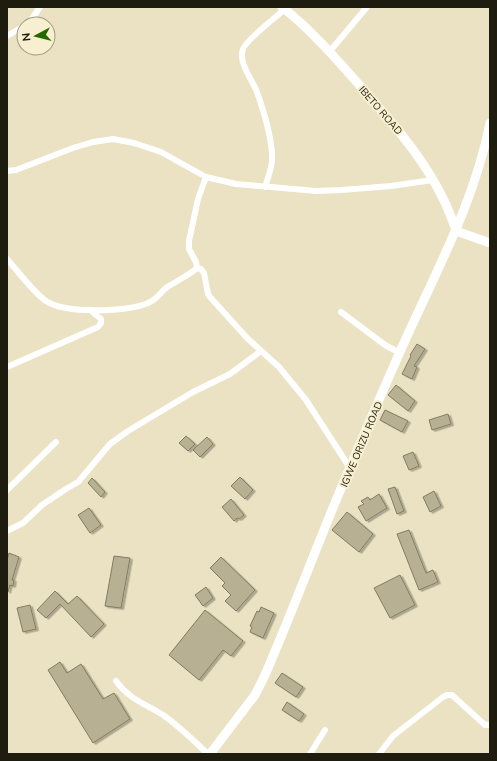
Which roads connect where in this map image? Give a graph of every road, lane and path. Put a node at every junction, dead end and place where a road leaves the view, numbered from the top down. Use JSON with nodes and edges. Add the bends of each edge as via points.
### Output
{"nodes":[{"id":1,"x":40,"y":7,"type":"edge"},
{"id":2,"x":367,"y":7,"type":"edge"},
{"id":3,"x":284,"y":8,"type":"edge"},
{"id":4,"x":34,"y":16,"type":"edge"},
{"id":5,"x":16,"y":30,"type":"edge"},
{"id":6,"x":7,"y":36,"type":"edge"},
{"id":7,"x":330,"y":51,"type":"junction"},
{"id":8,"x":490,"y":124,"type":"edge"},
{"id":9,"x":488,"y":148,"type":"edge"},
{"id":10,"x":7,"y":172,"type":"edge"},
{"id":11,"x":206,"y":176,"type":"junction"},
{"id":12,"x":432,"y":180,"type":"junction"},
{"id":13,"x":265,"y":187,"type":"junction"},
{"id":14,"x":456,"y":231,"type":"junction"},
{"id":15,"x":490,"y":243,"type":"edge"},
{"id":16,"x":7,"y":259,"type":"edge"},
{"id":17,"x":197,"y":268,"type":"junction"},
{"id":18,"x":90,"y":310,"type":"junction"},
{"id":19,"x":341,"y":312,"type":"dead end"},
{"id":20,"x":261,"y":351,"type":"junction"},
{"id":21,"x":400,"y":353,"type":"junction"},
{"id":22,"x":7,"y":367,"type":"edge"},
{"id":23,"x":56,"y":442,"type":"dead end"},
{"id":24,"x":350,"y":468,"type":"junction"},
{"id":25,"x":7,"y":490,"type":"edge"},
{"id":26,"x":7,"y":531,"type":"edge"},
{"id":27,"x":116,"y":681,"type":"dead end"},
{"id":28,"x":490,"y":726,"type":"edge"},
{"id":29,"x":325,"y":730,"type":"dead end"},
{"id":30,"x":209,"y":754,"type":"edge"},
{"id":31,"x":310,"y":754,"type":"edge"},
{"id":32,"x":379,"y":754,"type":"edge"}],
"edges":[{"from":1,"to":4,"type":"street"},
{"from":2,"to":7,"type":"street"},
{"from":3,"to":7,"type":"main road","name":"IBETO ROAD"},
{"from":3,"to":13,"type":"street","via":[[251,39],[242,53],[246,71],[262,107],[270,141],[272,160]]},
{"from":5,"to":6,"type":"street"},
{"from":7,"to":12,"type":"main road","name":"IBETO ROAD","via":[[393,124],[415,152]]},
{"from":8,"to":9,"type":"main road","name":"IGWE ORIZU ROAD"},
{"from":9,"to":14,"type":"main road","name":"IGWE ORIZU ROAD"},
{"from":10,"to":11,"type":"street","via":[[73,148],[113,139],[161,152]]},
{"from":11,"to":13,"type":"street","via":[[236,184]]},
{"from":11,"to":17,"type":"street","via":[[189,241],[189,249]]},
{"from":12,"to":13,"type":"street","via":[[342,190],[316,191]]},
{"from":12,"to":14,"type":"main road","name":"IBETO ROAD","via":[[451,215]]},
{"from":14,"to":15,"type":"main road"},
{"from":14,"to":21,"type":"main road","name":"IGWE ORIZU ROAD"},
{"from":16,"to":18,"type":"street","via":[[47,302],[76,310]]},
{"from":17,"to":18,"type":"street","via":[[147,304]]},
{"from":17,"to":20,"type":"street","via":[[204,273],[210,297]]},
{"from":18,"to":22,"type":"street","via":[[101,319],[98,327]]},
{"from":19,"to":21,"type":"street"},
{"from":20,"to":24,"type":"street","via":[[279,367],[306,400]]},
{"from":20,"to":26,"type":"street","via":[[230,374],[193,392],[128,431],[110,444],[78,482],[42,505],[23,523]]},
{"from":21,"to":24,"type":"main road","name":"IGWE ORIZU ROAD"},
{"from":23,"to":25,"type":"street"},
{"from":24,"to":30,"type":"main road","name":"IGWE ORIZU ROAD","via":[[266,675],[255,695]]},
{"from":27,"to":30,"type":"street","via":[[123,691],[164,716]]},
{"from":28,"to":32,"type":"street","via":[[485,725],[452,695],[447,695],[397,733]]},
{"from":29,"to":31,"type":"street"}]}
